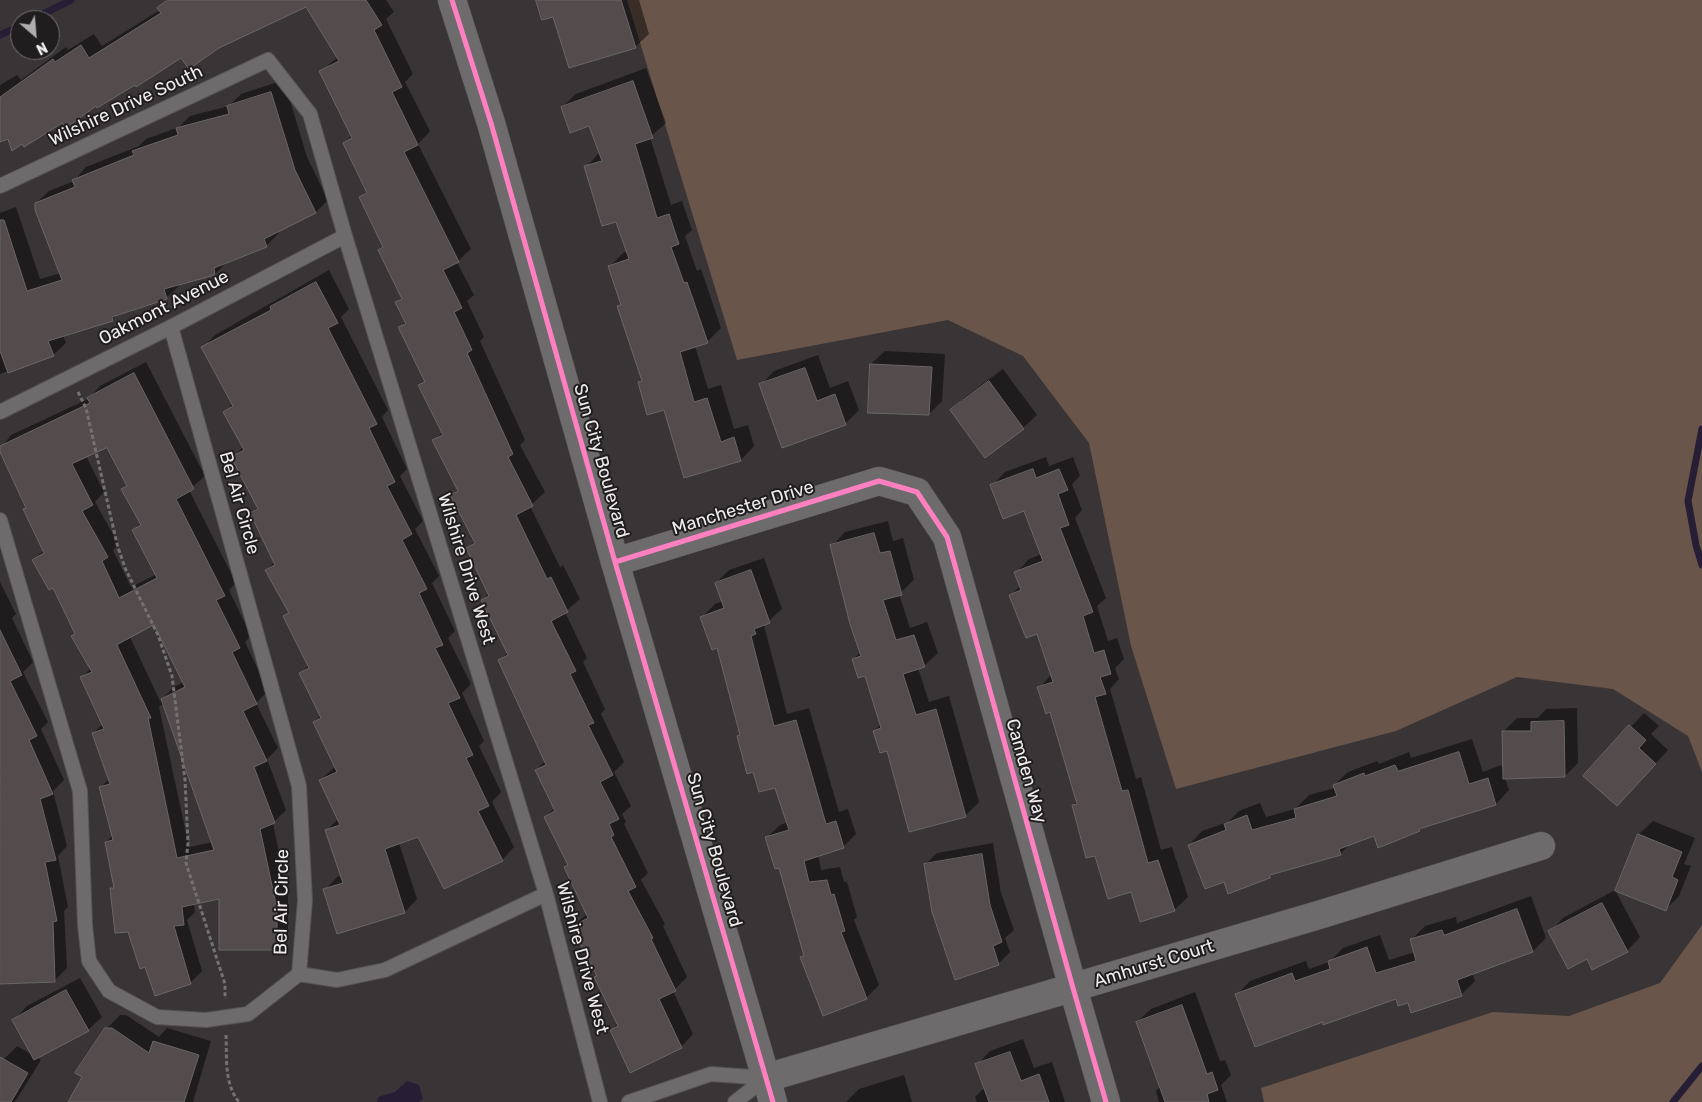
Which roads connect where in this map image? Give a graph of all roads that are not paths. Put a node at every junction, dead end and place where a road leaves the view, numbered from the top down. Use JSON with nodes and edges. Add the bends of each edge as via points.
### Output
{"nodes":[{"id":1,"x":452,"y":0,"type":"edge"},
{"id":2,"x":268,"y":60,"type":"joint"},
{"id":3,"x":0,"y":186,"type":"edge"},
{"id":4,"x":345,"y":236,"type":"junction"},
{"id":5,"x":171,"y":327,"type":"junction"},
{"id":6,"x":0,"y":412,"type":"edge"},
{"id":7,"x":879,"y":481,"type":"joint"},
{"id":8,"x":0,"y":520,"type":"edge"},
{"id":9,"x":615,"y":562,"type":"junction"},
{"id":10,"x":1541,"y":846,"type":"dead end"},
{"id":11,"x":546,"y":894,"type":"junction"},
{"id":12,"x":299,"y":974,"type":"junction"},
{"id":13,"x":1073,"y":988,"type":"junction"},
{"id":14,"x":770,"y":1090,"type":"edge"},
{"id":15,"x":600,"y":1102,"type":"edge"},
{"id":16,"x":629,"y":1102,"type":"edge"},
{"id":17,"x":735,"y":1102,"type":"edge"},
{"id":18,"x":1106,"y":1102,"type":"edge"}],
"edges":[{"from":1,"to":9,"type":"street","name":"Sun City Boulevard","via":[[491,123]]},
{"from":2,"to":3,"type":"lane","name":"Wilshire Drive South"},
{"from":2,"to":4,"type":"lane","name":"Wilshire Drive West","via":[[310,114]]},
{"from":4,"to":5,"type":"lane","name":"Oakmont Avenue"},
{"from":4,"to":11,"type":"lane","name":"Wilshire Drive West"},
{"from":5,"to":6,"type":"lane","name":"Oakmont Avenue"},
{"from":5,"to":12,"type":"lane","name":"Bel Air Circle","via":[[299,786],[305,900]]},
{"from":7,"to":9,"type":"street","name":"Manchester Drive"},
{"from":7,"to":13,"type":"street","name":"Camden Way","via":[[917,492],[947,536]]},
{"from":8,"to":12,"type":"lane","name":"Bel Air Circle","via":[[80,791],[89,961],[109,991],[157,1018],[206,1020],[248,1014]]},
{"from":9,"to":14,"type":"street","name":"Sun City Boulevard"},
{"from":10,"to":13,"type":"street","name":"Amhurst Court"},
{"from":11,"to":12,"type":"lane","via":[[385,970],[337,980]]},
{"from":11,"to":15,"type":"lane","name":"Wilshire Drive West"},
{"from":13,"to":14,"type":"street","name":"Amhurst Court"},
{"from":13,"to":18,"type":"street","name":"Camden Way"},
{"from":14,"to":16,"type":"lane","via":[[711,1074]]},
{"from":14,"to":17,"type":"lane"}]}
